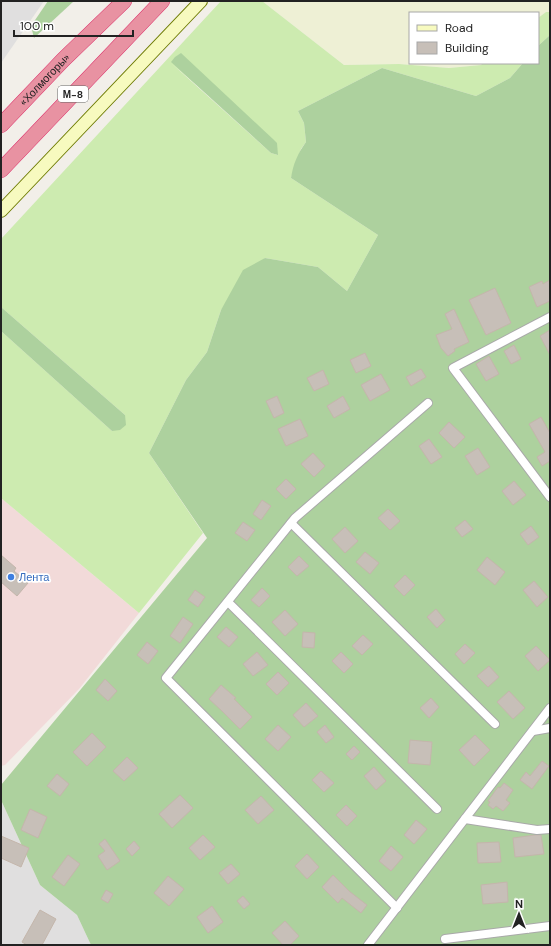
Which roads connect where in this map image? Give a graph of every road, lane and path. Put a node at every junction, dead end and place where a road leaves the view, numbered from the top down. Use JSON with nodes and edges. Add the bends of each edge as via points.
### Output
{"nodes":[{"id":1,"x":124,"y":1,"type":"edge"},
{"id":2,"x":162,"y":1,"type":"edge"},
{"id":3,"x":166,"y":1,"type":"edge"},
{"id":4,"x":201,"y":1,"type":"edge"},
{"id":5,"x":145,"y":18,"type":"junction"},
{"id":6,"x":1,"y":125,"type":"edge"},
{"id":7,"x":1,"y":170,"type":"edge"},
{"id":8,"x":1,"y":211,"type":"edge"},
{"id":9,"x":550,"y":317,"type":"edge"},
{"id":10,"x":428,"y":403,"type":"dead end"},
{"id":11,"x":550,"y":497,"type":"edge"},
{"id":12,"x":291,"y":523,"type":"junction"},
{"id":13,"x":228,"y":602,"type":"junction"},
{"id":14,"x":550,"y":708,"type":"edge"},
{"id":15,"x":495,"y":724,"type":"dead end"},
{"id":16,"x":550,"y":728,"type":"edge"},
{"id":17,"x":533,"y":731,"type":"junction"},
{"id":18,"x":437,"y":809,"type":"dead end"},
{"id":19,"x":465,"y":819,"type":"junction"},
{"id":20,"x":550,"y":829,"type":"edge"},
{"id":21,"x":397,"y":908,"type":"junction"},
{"id":22,"x":550,"y":926,"type":"edge"},
{"id":23,"x":445,"y":939,"type":"dead end"},
{"id":24,"x":368,"y":945,"type":"edge"}],
"edges":[{"from":1,"to":6,"type":"highway","name":"«Холмогоры»","number":"М-8"},
{"from":2,"to":5,"type":"highway","number":"М-8"},
{"from":3,"to":5,"type":"main road"},
{"from":4,"to":8,"type":"main road"},
{"from":5,"to":7,"type":"highway","number":"М-8"},
{"from":9,"to":11,"type":"street","via":[[452,368]]},
{"from":10,"to":12,"type":"street"},
{"from":12,"to":13,"type":"street"},
{"from":12,"to":15,"type":"street"},
{"from":13,"to":18,"type":"street"},
{"from":13,"to":21,"type":"street","via":[[166,678]]},
{"from":14,"to":17,"type":"street"},
{"from":16,"to":17,"type":"street"},
{"from":17,"to":19,"type":"street"},
{"from":19,"to":20,"type":"street","via":[[537,830]]},
{"from":19,"to":21,"type":"street"},
{"from":21,"to":24,"type":"street"},
{"from":22,"to":23,"type":"street"}]}
